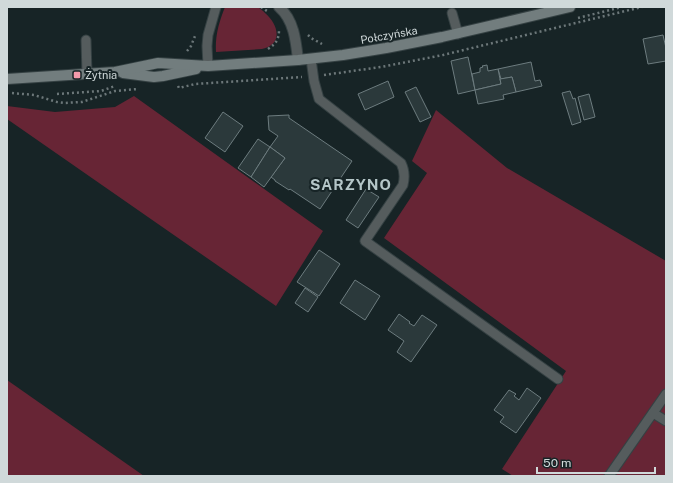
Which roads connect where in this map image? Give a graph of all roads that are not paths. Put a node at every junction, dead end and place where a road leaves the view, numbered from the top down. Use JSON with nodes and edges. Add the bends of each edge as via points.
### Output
{"nodes":[{"id":1,"x":216,"y":7,"type":"edge"},
{"id":2,"x":279,"y":7,"type":"edge"},
{"id":3,"x":570,"y":7,"type":"edge"},
{"id":4,"x":540,"y":11,"type":"edge"},
{"id":5,"x":452,"y":13,"type":"dead end"},
{"id":6,"x":458,"y":34,"type":"junction"},
{"id":7,"x":86,"y":40,"type":"dead end"},
{"id":8,"x":311,"y":59,"type":"junction"},
{"id":9,"x":298,"y":60,"type":"junction"},
{"id":10,"x":208,"y":66,"type":"junction"},
{"id":11,"x":87,"y":74,"type":"junction"},
{"id":12,"x":7,"y":79,"type":"edge"},
{"id":13,"x":558,"y":379,"type":"dead end"},
{"id":14,"x":666,"y":394,"type":"edge"},
{"id":15,"x":653,"y":413,"type":"junction"},
{"id":16,"x":666,"y":421,"type":"edge"},
{"id":17,"x":609,"y":476,"type":"edge"}],
"edges":[{"from":1,"to":10,"type":"lane","via":[[208,35]]},
{"from":2,"to":9,"type":"street","via":[[291,23]]},
{"from":3,"to":4,"type":"main road","name":"Połczyńska"},
{"from":4,"to":6,"type":"main road","name":"Połczyńska"},
{"from":5,"to":6,"type":"lane"},
{"from":6,"to":8,"type":"main road","name":"Połczyńska"},
{"from":7,"to":11,"type":"lane"},
{"from":8,"to":9,"type":"main road","name":"Połczyńska"},
{"from":8,"to":13,"type":"lane","via":[[319,99],[401,163],[404,169],[403,185],[365,241]]},
{"from":9,"to":10,"type":"main road","name":"Połczyńska"},
{"from":10,"to":11,"type":"main road","name":"Połczyńska","via":[[162,63],[115,72]]},
{"from":11,"to":12,"type":"main road","name":"Połczyńska"},
{"from":14,"to":15,"type":"lane"},
{"from":15,"to":16,"type":"lane"},
{"from":15,"to":17,"type":"lane"}]}
